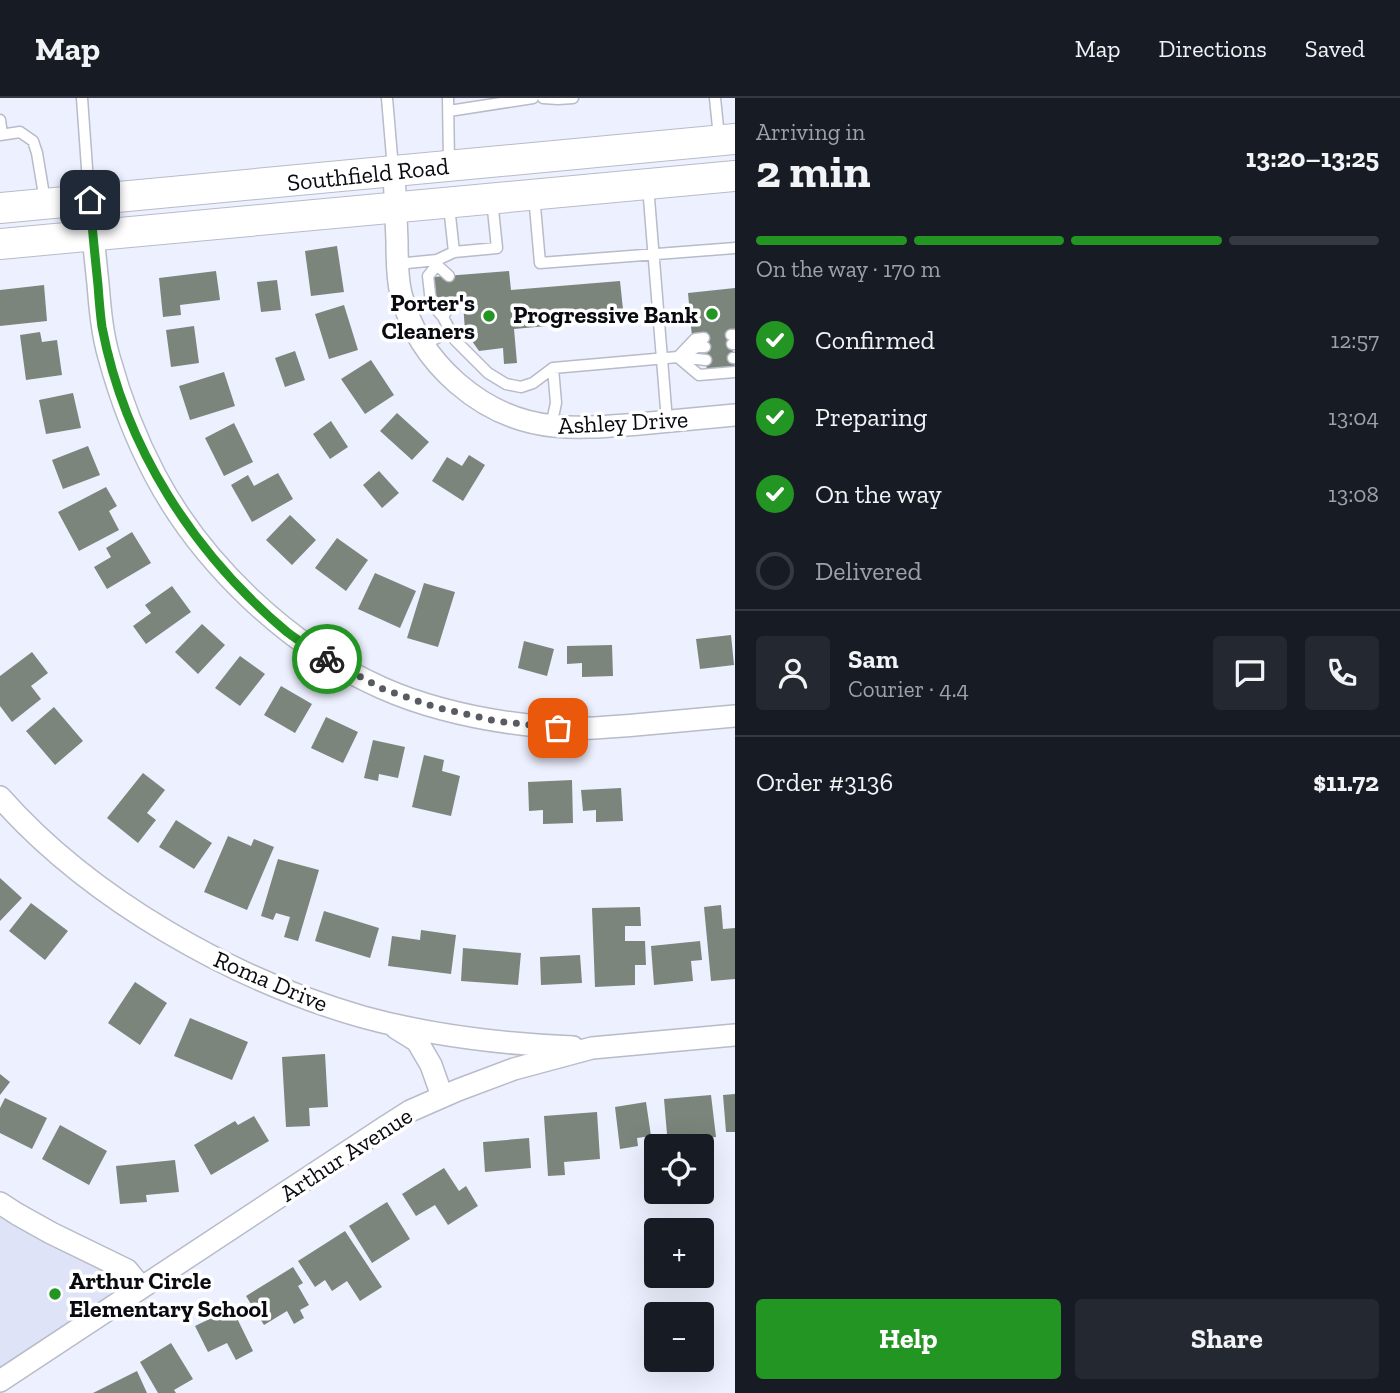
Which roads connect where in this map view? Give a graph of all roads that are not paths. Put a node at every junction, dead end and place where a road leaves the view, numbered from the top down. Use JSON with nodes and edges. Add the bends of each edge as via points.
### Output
{"nodes":[{"id":1,"x":82,"y":98,"type":"edge"},
{"id":2,"x":387,"y":98,"type":"edge"},
{"id":3,"x":448,"y":98,"type":"edge"},
{"id":4,"x":533,"y":98,"type":"edge"},
{"id":5,"x":543,"y":98,"type":"edge"},
{"id":6,"x":573,"y":98,"type":"edge"},
{"id":7,"x":715,"y":98,"type":"edge"},
{"id":8,"x":449,"y":111,"type":"junction"},
{"id":9,"x":0,"y":120,"type":"edge"},
{"id":10,"x":1,"y":134,"type":"edge"},
{"id":11,"x":727,"y":139,"type":"edge"},
{"id":12,"x":449,"y":166,"type":"junction"},
{"id":13,"x":394,"y":172,"type":"junction"},
{"id":14,"x":735,"y":176,"type":"edge"},
{"id":15,"x":648,"y":183,"type":"junction"},
{"id":16,"x":534,"y":194,"type":"junction"},
{"id":17,"x":492,"y":197,"type":"junction"},
{"id":18,"x":90,"y":200,"type":"junction"},
{"id":19,"x":448,"y":201,"type":"junction"},
{"id":20,"x":46,"y":204,"type":"junction"},
{"id":21,"x":396,"y":206,"type":"junction"},
{"id":22,"x":0,"y":208,"type":"edge"},
{"id":23,"x":92,"y":236,"type":"junction"},
{"id":24,"x":0,"y":244,"type":"edge"},
{"id":25,"x":735,"y":248,"type":"edge"},
{"id":26,"x":454,"y":252,"type":"junction"},
{"id":27,"x":653,"y":254,"type":"junction"},
{"id":28,"x":437,"y":263,"type":"junction"},
{"id":29,"x":397,"y":264,"type":"junction"},
{"id":30,"x":449,"y":276,"type":"dead end"},
{"id":31,"x":451,"y":303,"type":"dead end"},
{"id":32,"x":443,"y":317,"type":"junction"},
{"id":33,"x":449,"y":331,"type":"junction"},
{"id":34,"x":704,"y":342,"type":"dead end"},
{"id":35,"x":424,"y":345,"type":"junction"},
{"id":36,"x":678,"y":357,"type":"junction"},
{"id":37,"x":662,"y":358,"type":"junction"},
{"id":38,"x":706,"y":360,"type":"dead end"},
{"id":39,"x":553,"y":368,"type":"junction"},
{"id":40,"x":735,"y":372,"type":"edge"},
{"id":41,"x":735,"y":415,"type":"edge"},
{"id":42,"x":667,"y":421,"type":"junction"},
{"id":43,"x":551,"y":426,"type":"junction"},
{"id":44,"x":735,"y":716,"type":"edge"},
{"id":45,"x":0,"y":797,"type":"edge"},
{"id":46,"x":388,"y":1023,"type":"junction"},
{"id":47,"x":735,"y":1035,"type":"edge"},
{"id":48,"x":592,"y":1048,"type":"junction"},
{"id":49,"x":442,"y":1096,"type":"junction"},
{"id":50,"x":0,"y":1203,"type":"edge"},
{"id":51,"x":141,"y":1287,"type":"junction"},
{"id":52,"x":0,"y":1381,"type":"edge"}],
"edges":[{"from":1,"to":18,"type":"lane"},
{"from":2,"to":13,"type":"lane"},
{"from":3,"to":8,"type":"lane"},
{"from":4,"to":8,"type":"lane"},
{"from":5,"to":6,"type":"lane"},
{"from":7,"to":11,"type":"lane"},
{"from":8,"to":12,"type":"lane"},
{"from":9,"to":10,"type":"lane"},
{"from":10,"to":20,"type":"lane","via":[[20,132],[33,141]]},
{"from":11,"to":12,"type":"main road","name":"Southfield Road"},
{"from":12,"to":13,"type":"main road","name":"Southfield Road"},
{"from":12,"to":19,"type":"street"},
{"from":13,"to":18,"type":"main road","name":"Southfield Road"},
{"from":13,"to":21,"type":"street","name":"Ashley Drive"},
{"from":14,"to":15,"type":"main road","name":"Southfield Road"},
{"from":15,"to":16,"type":"main road","name":"Southfield Road"},
{"from":15,"to":27,"type":"lane"},
{"from":16,"to":17,"type":"main road","name":"Southfield Road"},
{"from":16,"to":27,"type":"lane","via":[[540,262]]},
{"from":17,"to":19,"type":"main road","name":"Southfield Road"},
{"from":17,"to":26,"type":"lane","via":[[497,248]]},
{"from":18,"to":20,"type":"main road","name":"Southfield Road"},
{"from":18,"to":23,"type":"street"},
{"from":19,"to":21,"type":"main road","name":"Southfield Road"},
{"from":19,"to":26,"type":"lane"},
{"from":20,"to":22,"type":"main road","name":"Southfield Road"},
{"from":21,"to":23,"type":"main road","name":"Southfield Road"},
{"from":21,"to":29,"type":"street","name":"Ashley Drive"},
{"from":23,"to":24,"type":"main road","name":"Southfield Road"},
{"from":23,"to":44,"type":"street","via":[[108,355],[139,443],[206,551],[288,633],[333,664],[383,689],[496,721],[589,729]]},
{"from":25,"to":27,"type":"lane"},
{"from":26,"to":28,"type":"lane"},
{"from":27,"to":37,"type":"lane"},
{"from":28,"to":29,"type":"lane"},
{"from":28,"to":30,"type":"lane"},
{"from":28,"to":32,"type":"lane","via":[[428,276],[431,303]]},
{"from":29,"to":35,"type":"street","name":"Ashley Drive","via":[[401,293]]},
{"from":31,"to":32,"type":"lane"},
{"from":32,"to":33,"type":"lane"},
{"from":33,"to":35,"type":"lane"},
{"from":33,"to":39,"type":"lane","via":[[472,359],[506,384],[521,387],[533,383]]},
{"from":34,"to":36,"type":"lane"},
{"from":35,"to":43,"type":"street","name":"Ashley Drive","via":[[450,378],[480,401],[514,417]]},
{"from":36,"to":37,"type":"lane"},
{"from":36,"to":38,"type":"lane"},
{"from":36,"to":40,"type":"lane","via":[[699,375]]},
{"from":37,"to":39,"type":"lane"},
{"from":37,"to":42,"type":"lane"},
{"from":39,"to":43,"type":"lane","via":[[556,403]]},
{"from":41,"to":42,"type":"street","name":"Ashley Drive"},
{"from":42,"to":43,"type":"street","name":"Ashley Drive","via":[[587,428]]},
{"from":45,"to":46,"type":"street","name":"Roma Drive","via":[[68,862],[182,941],[327,1006]]},
{"from":46,"to":48,"type":"street","name":"Roma Drive","via":[[468,1039]]},
{"from":46,"to":49,"type":"street","via":[[417,1041]]},
{"from":47,"to":48,"type":"street","name":"Arthur Avenue"},
{"from":48,"to":49,"type":"street","name":"Arthur Avenue","via":[[514,1069]]},
{"from":49,"to":51,"type":"street","name":"Arthur Avenue","via":[[410,1111]]},
{"from":50,"to":51,"type":"street","via":[[121,1266]]},
{"from":51,"to":52,"type":"street","name":"Arthur Avenue"}]}
